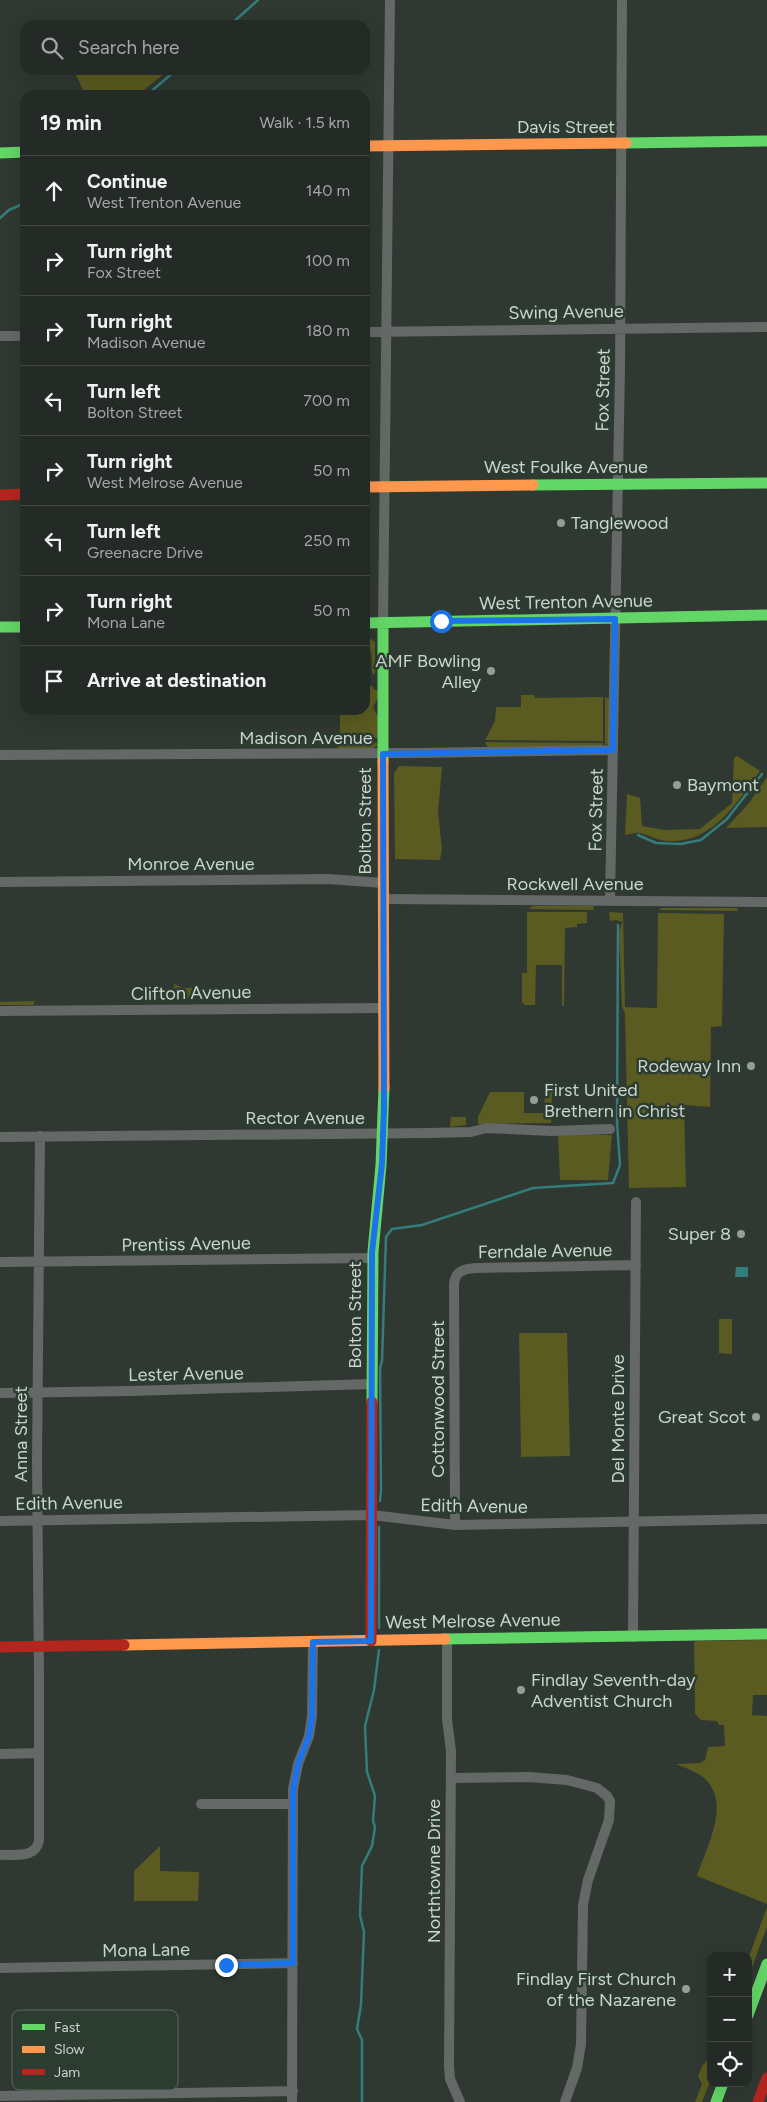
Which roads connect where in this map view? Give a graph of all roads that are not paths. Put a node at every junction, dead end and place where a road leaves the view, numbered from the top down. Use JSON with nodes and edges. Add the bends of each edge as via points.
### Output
{"nodes":[{"id":1,"x":390,"y":0,"type":"edge"},
{"id":2,"x":622,"y":0,"type":"edge"},
{"id":3,"x":767,"y":141,"type":"edge"},
{"id":4,"x":621,"y":144,"type":"junction"},
{"id":5,"x":388,"y":145,"type":"junction"},
{"id":6,"x":370,"y":146,"type":"edge"},
{"id":7,"x":20,"y":152,"type":"edge"},
{"id":8,"x":0,"y":153,"type":"edge"},
{"id":9,"x":767,"y":327,"type":"edge"},
{"id":10,"x":620,"y":328,"type":"junction"},
{"id":11,"x":387,"y":331,"type":"junction"},
{"id":12,"x":370,"y":332,"type":"edge"},
{"id":13,"x":0,"y":336,"type":"edge"},
{"id":14,"x":20,"y":336,"type":"edge"},
{"id":15,"x":767,"y":483,"type":"edge"},
{"id":16,"x":618,"y":484,"type":"junction"},
{"id":17,"x":385,"y":486,"type":"junction"},
{"id":18,"x":370,"y":487,"type":"edge"},
{"id":19,"x":20,"y":494,"type":"edge"},
{"id":20,"x":0,"y":495,"type":"edge"},
{"id":21,"x":767,"y":615,"type":"edge"},
{"id":22,"x":615,"y":619,"type":"junction"},
{"id":23,"x":370,"y":623,"type":"edge"},
{"id":24,"x":383,"y":623,"type":"junction"},
{"id":25,"x":0,"y":627,"type":"edge"},
{"id":26,"x":20,"y":627,"type":"edge"},
{"id":27,"x":613,"y":750,"type":"junction"},
{"id":28,"x":383,"y":754,"type":"junction"},
{"id":29,"x":0,"y":755,"type":"edge"},
{"id":30,"x":0,"y":882,"type":"edge"},
{"id":31,"x":383,"y":883,"type":"junction"},
{"id":32,"x":383,"y":899,"type":"junction"},
{"id":33,"x":610,"y":901,"type":"junction"},
{"id":34,"x":767,"y":902,"type":"edge"},
{"id":35,"x":383,"y":1008,"type":"junction"},
{"id":36,"x":0,"y":1011,"type":"edge"},
{"id":37,"x":610,"y":1129,"type":"dead end"},
{"id":38,"x":383,"y":1134,"type":"junction"},
{"id":39,"x":40,"y":1136,"type":"junction"},
{"id":40,"x":0,"y":1137,"type":"edge"},
{"id":41,"x":636,"y":1202,"type":"dead end"},
{"id":42,"x":372,"y":1258,"type":"junction"},
{"id":43,"x":0,"y":1262,"type":"edge"},
{"id":44,"x":40,"y":1262,"type":"junction"},
{"id":45,"x":636,"y":1265,"type":"junction"},
{"id":46,"x":458,"y":1274,"type":"joint"},
{"id":47,"x":372,"y":1384,"type":"junction"},
{"id":48,"x":0,"y":1393,"type":"edge"},
{"id":49,"x":38,"y":1393,"type":"junction"},
{"id":50,"x":372,"y":1515,"type":"junction"},
{"id":51,"x":767,"y":1519,"type":"edge"},
{"id":52,"x":38,"y":1520,"type":"junction"},
{"id":53,"x":0,"y":1521,"type":"edge"},
{"id":54,"x":634,"y":1521,"type":"junction"},
{"id":55,"x":455,"y":1525,"type":"junction"},
{"id":56,"x":767,"y":1634,"type":"edge"},
{"id":57,"x":633,"y":1637,"type":"junction"},
{"id":58,"x":447,"y":1639,"type":"junction"},
{"id":59,"x":371,"y":1641,"type":"junction"},
{"id":60,"x":313,"y":1642,"type":"junction"},
{"id":61,"x":38,"y":1647,"type":"junction"},
{"id":62,"x":0,"y":1648,"type":"edge"},
{"id":63,"x":40,"y":1753,"type":"junction"},
{"id":64,"x":0,"y":1754,"type":"edge"},
{"id":65,"x":451,"y":1778,"type":"junction"},
{"id":66,"x":201,"y":1804,"type":"dead end"},
{"id":67,"x":293,"y":1804,"type":"junction"},
{"id":68,"x":0,"y":1855,"type":"edge"},
{"id":69,"x":293,"y":1963,"type":"junction"},
{"id":70,"x":767,"y":1964,"type":"edge"},
{"id":71,"x":0,"y":1968,"type":"edge"},
{"id":72,"x":752,"y":2004,"type":"edge"},
{"id":73,"x":767,"y":2078,"type":"edge"},
{"id":74,"x":722,"y":2087,"type":"edge"},
{"id":75,"x":0,"y":2096,"type":"edge"},
{"id":76,"x":292,"y":2097,"type":"edge"},
{"id":77,"x":460,"y":2102,"type":"edge"},
{"id":78,"x":565,"y":2102,"type":"edge"},
{"id":79,"x":716,"y":2102,"type":"edge"},
{"id":80,"x":758,"y":2102,"type":"edge"}],
"edges":[{"from":1,"to":5,"type":"street","name":"Bolton Street"},
{"from":2,"to":4,"type":"street","name":"Fox Street"},
{"from":3,"to":4,"type":"main road","name":"Davis Street"},
{"from":4,"to":5,"type":"main road","name":"Davis Street"},
{"from":4,"to":10,"type":"street","name":"Fox Street"},
{"from":5,"to":6,"type":"main road","name":"Davis Street"},
{"from":5,"to":11,"type":"street","name":"Bolton Street"},
{"from":7,"to":8,"type":"main road"},
{"from":9,"to":10,"type":"street","name":"Swing Avenue"},
{"from":10,"to":11,"type":"street","name":"Swing Avenue"},
{"from":10,"to":16,"type":"street","name":"Fox Street"},
{"from":11,"to":12,"type":"street","name":"Swing Avenue"},
{"from":11,"to":17,"type":"street","name":"Bolton Street"},
{"from":13,"to":14,"type":"street"},
{"from":15,"to":16,"type":"main road","name":"West Foulke Avenue"},
{"from":16,"to":17,"type":"main road","name":"West Foulke Avenue"},
{"from":16,"to":22,"type":"street","name":"Fox Street"},
{"from":17,"to":18,"type":"main road","name":"West Foulke Avenue"},
{"from":17,"to":24,"type":"street","name":"Bolton Street"},
{"from":19,"to":20,"type":"main road"},
{"from":21,"to":22,"type":"main road","name":"West Trenton Avenue"},
{"from":22,"to":24,"type":"main road","name":"West Trenton Avenue"},
{"from":22,"to":27,"type":"street","name":"Fox Street"},
{"from":23,"to":24,"type":"main road","name":"West Trenton Avenue"},
{"from":24,"to":28,"type":"main road","name":"Bolton Street"},
{"from":25,"to":26,"type":"main road"},
{"from":27,"to":28,"type":"street","name":"Madison Avenue"},
{"from":27,"to":33,"type":"street","name":"Fox Street"},
{"from":28,"to":29,"type":"street","name":"Madison Avenue"},
{"from":28,"to":31,"type":"main road","name":"Bolton Street"},
{"from":30,"to":31,"type":"street","name":"Monroe Avenue","via":[[328,879]]},
{"from":31,"to":32,"type":"main road","name":"Bolton Street"},
{"from":32,"to":33,"type":"street","name":"Rockwell Avenue"},
{"from":32,"to":35,"type":"main road","name":"Bolton Street"},
{"from":33,"to":34,"type":"street","name":"Rockwell Avenue"},
{"from":35,"to":36,"type":"street","name":"Clifton Avenue"},
{"from":35,"to":38,"type":"main road","name":"Bolton Street"},
{"from":37,"to":38,"type":"street","name":"Rector Avenue","via":[[486,1128],[471,1132]]},
{"from":38,"to":39,"type":"street","name":"Rector Avenue"},
{"from":38,"to":42,"type":"main road","name":"Bolton Street"},
{"from":39,"to":40,"type":"street","name":"Rector Avenue"},
{"from":39,"to":44,"type":"street","name":"Anna Street"},
{"from":41,"to":45,"type":"street","name":"Del Monte Drive"},
{"from":42,"to":44,"type":"street","name":"Prentiss Avenue"},
{"from":42,"to":47,"type":"main road","name":"Bolton Street"},
{"from":43,"to":44,"type":"street","name":"Prentiss Avenue"},
{"from":44,"to":49,"type":"street","name":"Anna Street"},
{"from":45,"to":46,"type":"street","name":"Ferndale Avenue","via":[[476,1268],[464,1269]]},
{"from":45,"to":54,"type":"street","name":"Del Monte Drive"},
{"from":46,"to":55,"type":"street","name":"Cottonwood Street","via":[[454,1285]]},
{"from":47,"to":49,"type":"street","name":"Lester Avenue"},
{"from":47,"to":50,"type":"main road","name":"Bolton Street"},
{"from":48,"to":49,"type":"street","name":"Lester Avenue"},
{"from":49,"to":52,"type":"street","name":"Anna Street"},
{"from":50,"to":52,"type":"street","name":"Edith Avenue"},
{"from":50,"to":55,"type":"street","name":"Edith Avenue"},
{"from":50,"to":59,"type":"main road","name":"Bolton Street"},
{"from":51,"to":54,"type":"street","name":"Edith Avenue"},
{"from":52,"to":53,"type":"street","name":"Edith Avenue"},
{"from":52,"to":61,"type":"street","name":"Anna Street"},
{"from":54,"to":55,"type":"street","name":"Edith Avenue"},
{"from":54,"to":57,"type":"street","name":"Del Monte Drive"},
{"from":56,"to":57,"type":"main road","name":"West Melrose Avenue"},
{"from":57,"to":58,"type":"main road","name":"West Melrose Avenue"},
{"from":58,"to":59,"type":"main road","name":"West Melrose Avenue"},
{"from":58,"to":65,"type":"street","name":"Northtowne Drive"},
{"from":59,"to":60,"type":"main road","name":"West Melrose Avenue"},
{"from":60,"to":61,"type":"main road","name":"West Melrose Avenue"},
{"from":60,"to":67,"type":"street","via":[[312,1716],[295,1777]]},
{"from":61,"to":62,"type":"main road","name":"West Melrose Avenue"},
{"from":61,"to":63,"type":"street","name":"Anna Street"},
{"from":63,"to":64,"type":"street"},
{"from":63,"to":68,"type":"street","name":"Anna Street","via":[[39,1840],[35,1851]]},
{"from":65,"to":77,"type":"street","name":"Northtowne Drive","via":[[449,2066],[450,2079]]},
{"from":65,"to":78,"type":"street","via":[[567,1780],[597,1788],[610,1802],[609,1820],[588,1880],[583,1905],[581,2044],[577,2068]]},
{"from":66,"to":67,"type":"street"},
{"from":67,"to":69,"type":"street"},
{"from":69,"to":71,"type":"street","name":"Mona Lane"},
{"from":69,"to":76,"type":"street"},
{"from":70,"to":72,"type":"main road"},
{"from":73,"to":80,"type":"main road"},
{"from":74,"to":79,"type":"main road"},
{"from":75,"to":76,"type":"street"}]}
